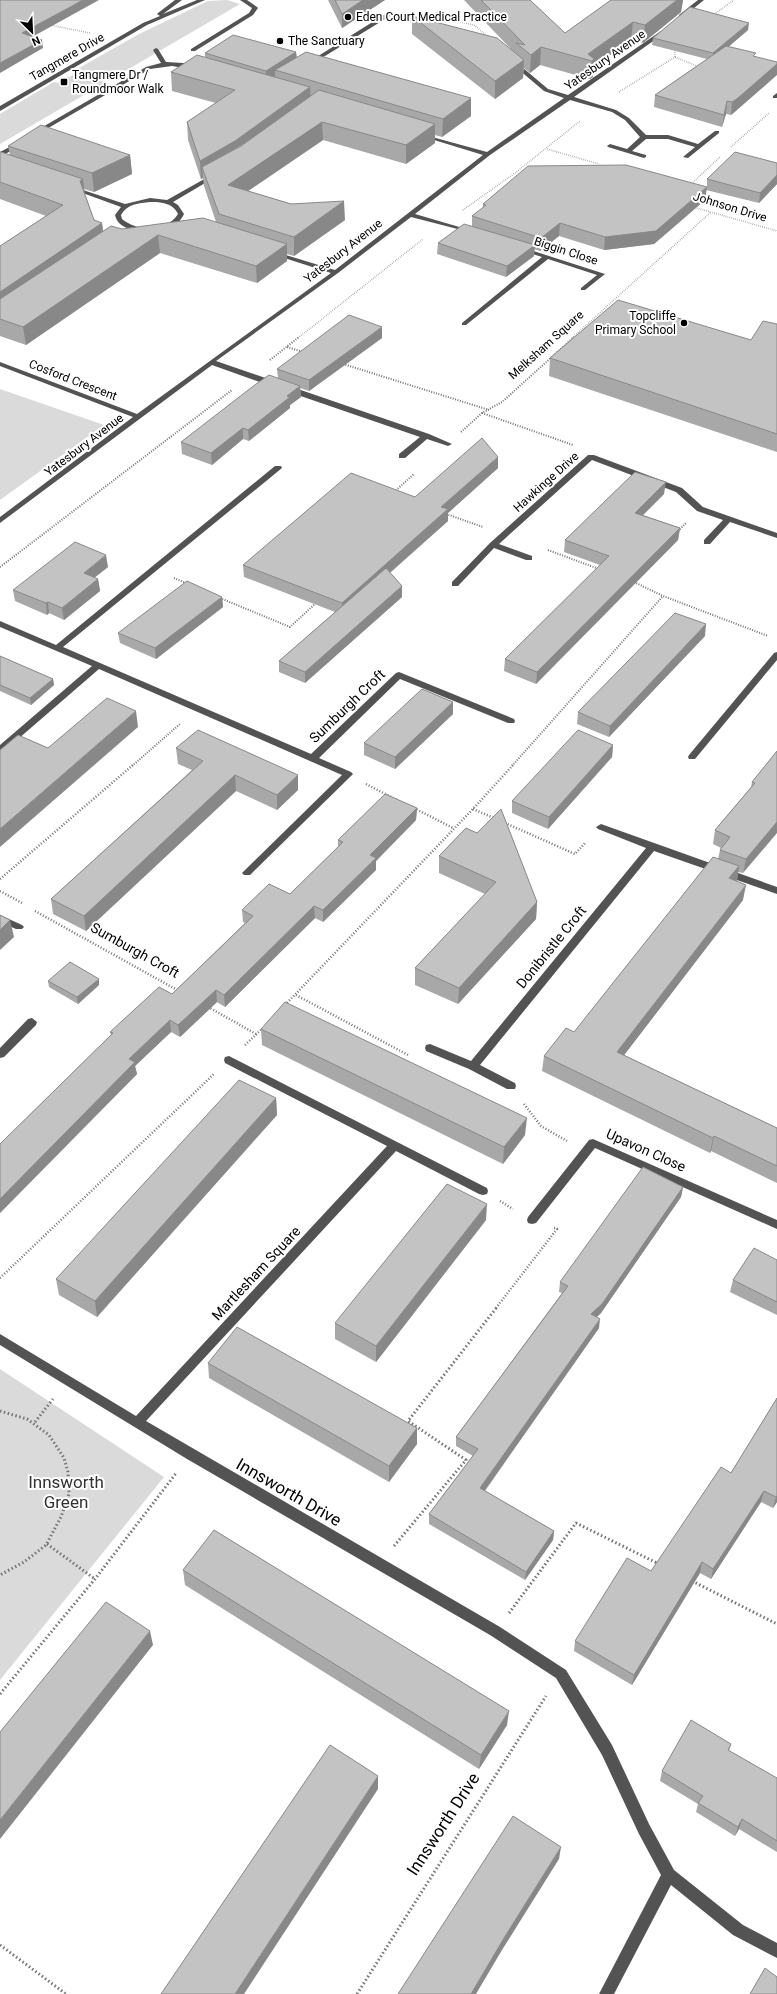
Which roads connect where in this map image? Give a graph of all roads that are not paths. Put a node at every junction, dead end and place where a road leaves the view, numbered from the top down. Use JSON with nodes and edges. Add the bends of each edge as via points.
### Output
{"nodes":[{"id":1,"x":178,"y":0,"type":"edge"},
{"id":2,"x":202,"y":0,"type":"edge"},
{"id":3,"x":243,"y":0,"type":"edge"},
{"id":4,"x":701,"y":0,"type":"edge"},
{"id":5,"x":686,"y":4,"type":"dead end"},
{"id":6,"x":694,"y":5,"type":"junction"},
{"id":7,"x":676,"y":21,"type":"edge"},
{"id":8,"x":145,"y":24,"type":"junction"},
{"id":9,"x":432,"y":26,"type":"edge"},
{"id":10,"x":670,"y":27,"type":"edge"},
{"id":11,"x":495,"y":48,"type":"edge"},
{"id":12,"x":156,"y":50,"type":"dead end"},
{"id":13,"x":193,"y":50,"type":"dead end"},
{"id":14,"x":164,"y":63,"type":"junction"},
{"id":15,"x":302,"y":68,"type":"edge"},
{"id":16,"x":203,"y":70,"type":"edge"},
{"id":17,"x":569,"y":98,"type":"junction"},
{"id":18,"x":0,"y":109,"type":"edge"},
{"id":19,"x":414,"y":132,"type":"edge"},
{"id":20,"x":717,"y":132,"type":"edge"},
{"id":21,"x":644,"y":137,"type":"junction"},
{"id":22,"x":610,"y":146,"type":"dead end"},
{"id":23,"x":698,"y":146,"type":"junction"},
{"id":24,"x":628,"y":151,"type":"junction"},
{"id":25,"x":488,"y":154,"type":"junction"},
{"id":26,"x":0,"y":155,"type":"edge"},
{"id":27,"x":644,"y":156,"type":"dead end"},
{"id":28,"x":686,"y":157,"type":"dead end"},
{"id":29,"x":220,"y":173,"type":"edge"},
{"id":30,"x":66,"y":186,"type":"edge"},
{"id":31,"x":168,"y":202,"type":"junction"},
{"id":32,"x":125,"y":206,"type":"junction"},
{"id":33,"x":409,"y":214,"type":"junction"},
{"id":34,"x":174,"y":223,"type":"junction"},
{"id":35,"x":181,"y":225,"type":"edge"},
{"id":36,"x":130,"y":227,"type":"junction"},
{"id":37,"x":123,"y":232,"type":"edge"},
{"id":38,"x":480,"y":235,"type":"edge"},
{"id":39,"x":517,"y":247,"type":"edge"},
{"id":40,"x":270,"y":252,"type":"edge"},
{"id":41,"x":547,"y":257,"type":"junction"},
{"id":42,"x":336,"y":272,"type":"junction"},
{"id":43,"x":583,"y":289,"type":"dead end"},
{"id":44,"x":464,"y":324,"type":"dead end"},
{"id":45,"x":212,"y":362,"type":"junction"},
{"id":46,"x":0,"y":364,"type":"edge"},
{"id":47,"x":139,"y":417,"type":"junction"},
{"id":48,"x":426,"y":436,"type":"junction"},
{"id":49,"x":448,"y":444,"type":"road end"},
{"id":50,"x":402,"y":456,"type":"dead end"},
{"id":51,"x":278,"y":468,"type":"dead end"},
{"id":52,"x":728,"y":519,"type":"junction"},
{"id":53,"x":0,"y":521,"type":"edge"},
{"id":54,"x":776,"y":535,"type":"edge"},
{"id":55,"x":707,"y":542,"type":"dead end"},
{"id":56,"x":493,"y":545,"type":"junction"},
{"id":57,"x":529,"y":558,"type":"dead end"},
{"id":58,"x":455,"y":584,"type":"dead end"},
{"id":59,"x":0,"y":624,"type":"edge"},
{"id":60,"x":57,"y":648,"type":"junction"},
{"id":61,"x":777,"y":654,"type":"edge"},
{"id":62,"x":98,"y":665,"type":"junction"},
{"id":63,"x":511,"y":721,"type":"dead end"},
{"id":64,"x":0,"y":750,"type":"edge"},
{"id":65,"x":313,"y":758,"type":"junction"},
{"id":66,"x":692,"y":758,"type":"dead end"},
{"id":67,"x":601,"y":827,"type":"road end"},
{"id":68,"x":652,"y":847,"type":"junction"},
{"id":69,"x":247,"y":873,"type":"dead end"},
{"id":70,"x":777,"y":891,"type":"edge"},
{"id":71,"x":0,"y":918,"type":"edge"},
{"id":72,"x":19,"y":927,"type":"dead end"},
{"id":73,"x":32,"y":1022,"type":"dead end"},
{"id":74,"x":430,"y":1048,"type":"road end"},
{"id":75,"x":0,"y":1054,"type":"edge"},
{"id":76,"x":229,"y":1060,"type":"road end"},
{"id":77,"x":473,"y":1066,"type":"junction"},
{"id":78,"x":511,"y":1086,"type":"road end"},
{"id":79,"x":395,"y":1145,"type":"junction"},
{"id":80,"x":483,"y":1191,"type":"dead end"},
{"id":81,"x":532,"y":1220,"type":"dead end"},
{"id":82,"x":777,"y":1225,"type":"edge"},
{"id":83,"x":0,"y":1339,"type":"edge"},
{"id":84,"x":138,"y":1422,"type":"junction"},
{"id":85,"x":669,"y":1875,"type":"junction"},
{"id":86,"x":777,"y":1951,"type":"edge"},
{"id":87,"x":606,"y":1994,"type":"edge"}],
"edges":[{"from":1,"to":8,"type":"street","name":"Tangmere Drive"},
{"from":2,"to":8,"type":"street","name":"Tangmere Drive"},
{"from":3,"to":13,"type":"street","via":[[255,8],[251,14]]},
{"from":4,"to":6,"type":"street"},
{"from":5,"to":6,"type":"street"},
{"from":6,"to":7,"type":"street"},
{"from":8,"to":18,"type":"street","name":"Tangmere Drive"},
{"from":9,"to":15,"type":"street","via":[[389,14]]},
{"from":10,"to":17,"type":"street","name":"Yatesbury Avenue"},
{"from":11,"to":17,"type":"street","via":[[546,90]]},
{"from":12,"to":14,"type":"street"},
{"from":14,"to":16,"type":"street","via":[[181,64]]},
{"from":14,"to":26,"type":"street","via":[[148,68]]},
{"from":17,"to":21,"type":"street","via":[[614,111],[627,119]]},
{"from":17,"to":25,"type":"street","name":"Yatesbury Avenue"},
{"from":19,"to":25,"type":"street"},
{"from":20,"to":23,"type":"street"},
{"from":21,"to":23,"type":"street","via":[[668,138]]},
{"from":21,"to":24,"type":"street"},
{"from":22,"to":24,"type":"street"},
{"from":23,"to":28,"type":"street"},
{"from":24,"to":27,"type":"street"},
{"from":25,"to":33,"type":"street","name":"Yatesbury Avenue"},
{"from":29,"to":31,"type":"street"},
{"from":30,"to":32,"type":"street"},
{"from":31,"to":32,"type":"street","via":[[145,200]]},
{"from":31,"to":34,"type":"street","via":[[175,205],[181,214]]},
{"from":32,"to":36,"type":"street","via":[[118,215],[119,220]]},
{"from":33,"to":38,"type":"street"},
{"from":33,"to":42,"type":"street","name":"Yatesbury Avenue"},
{"from":34,"to":35,"type":"street"},
{"from":34,"to":36,"type":"street","via":[[153,229]]},
{"from":36,"to":37,"type":"street"},
{"from":39,"to":41,"type":"street","name":"Biggin Close"},
{"from":40,"to":42,"type":"street"},
{"from":41,"to":43,"type":"street","name":"Biggin Close","via":[[602,274]]},
{"from":41,"to":44,"type":"street"},
{"from":42,"to":45,"type":"street","name":"Yatesbury Avenue"},
{"from":45,"to":47,"type":"street","name":"Yatesbury Avenue"},
{"from":45,"to":48,"type":"street"},
{"from":46,"to":47,"type":"street","name":"Cosford Crescent"},
{"from":47,"to":53,"type":"street","name":"Yatesbury Avenue"},
{"from":48,"to":49,"type":"street"},
{"from":48,"to":50,"type":"street"},
{"from":51,"to":60,"type":"street"},
{"from":52,"to":54,"type":"street","name":"Hawkinge Drive"},
{"from":52,"to":55,"type":"street"},
{"from":52,"to":56,"type":"street","name":"Hawkinge Drive","via":[[700,509],[679,490],[592,457]]},
{"from":56,"to":57,"type":"street"},
{"from":56,"to":58,"type":"street","name":"Hawkinge Drive"},
{"from":59,"to":60,"type":"street","name":"Sumburgh Croft"},
{"from":60,"to":62,"type":"street","name":"Sumburgh Croft"},
{"from":61,"to":66,"type":"street"},
{"from":62,"to":64,"type":"street"},
{"from":62,"to":65,"type":"street","name":"Sumburgh Croft"},
{"from":63,"to":65,"type":"street","name":"Sumburgh Croft","via":[[399,675]]},
{"from":65,"to":69,"type":"street","name":"Sumburgh Croft","via":[[348,774]]},
{"from":67,"to":68,"type":"street"},
{"from":68,"to":70,"type":"street"},
{"from":68,"to":77,"type":"street","name":"Donibristle Croft"},
{"from":71,"to":72,"type":"street"},
{"from":73,"to":75,"type":"street"},
{"from":74,"to":77,"type":"street"},
{"from":76,"to":79,"type":"street"},
{"from":77,"to":78,"type":"street"},
{"from":79,"to":80,"type":"street"},
{"from":79,"to":84,"type":"street","name":"Martlesham Square"},
{"from":81,"to":82,"type":"street","name":"Upavon Close","via":[[593,1143]]},
{"from":83,"to":84,"type":"street","name":"Innsworth Drive"},
{"from":84,"to":85,"type":"street","name":"Innsworth Drive","via":[[495,1632],[561,1674],[607,1750]]},
{"from":85,"to":86,"type":"street","name":"Innsworth Drive","via":[[738,1930]]},
{"from":85,"to":87,"type":"street"}]}
